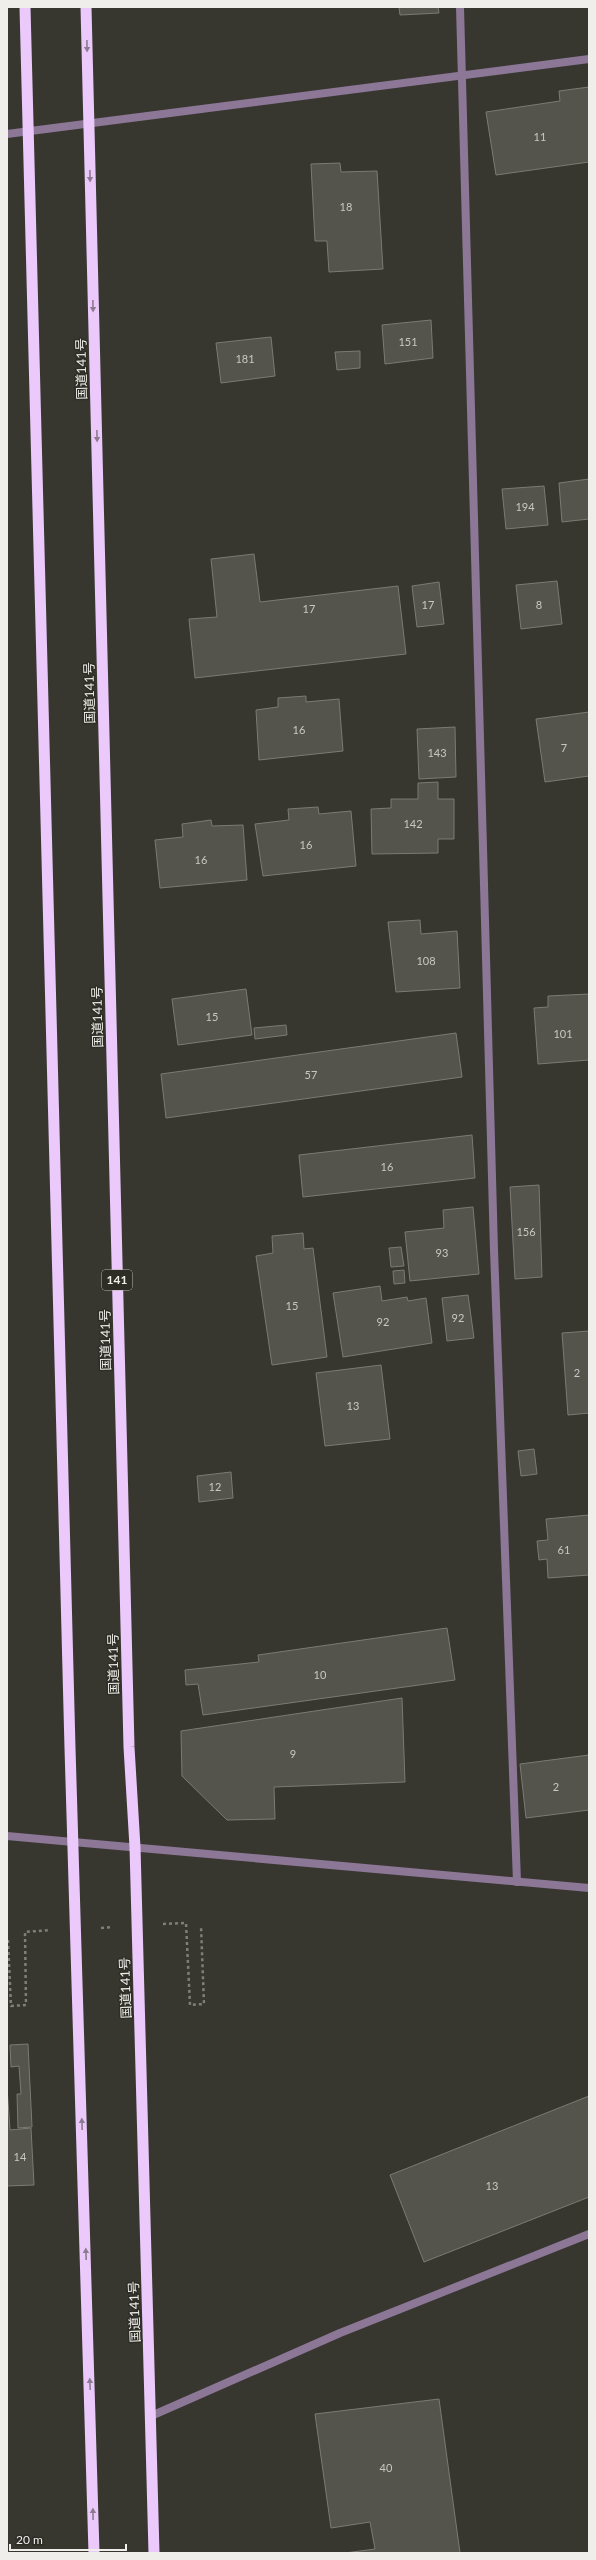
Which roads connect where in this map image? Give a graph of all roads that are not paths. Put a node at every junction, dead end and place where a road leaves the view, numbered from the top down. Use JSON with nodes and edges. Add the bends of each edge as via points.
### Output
{"nodes":[{"id":1,"x":25,"y":7,"type":"edge"},
{"id":2,"x":86,"y":7,"type":"edge"},
{"id":3,"x":460,"y":7,"type":"edge"},
{"id":4,"x":589,"y":59,"type":"edge"},
{"id":5,"x":460,"y":76,"type":"junction"},
{"id":6,"x":89,"y":123,"type":"junction"},
{"id":7,"x":29,"y":132,"type":"junction"},
{"id":8,"x":7,"y":134,"type":"edge"},
{"id":9,"x":7,"y":1836,"type":"edge"},
{"id":10,"x":73,"y":1842,"type":"junction"},
{"id":11,"x":135,"y":1847,"type":"junction"},
{"id":12,"x":517,"y":1882,"type":"junction"},
{"id":13,"x":589,"y":1888,"type":"edge"},
{"id":14,"x":589,"y":2234,"type":"edge"},
{"id":15,"x":151,"y":2416,"type":"junction"},
{"id":16,"x":94,"y":2553,"type":"edge"},
{"id":17,"x":154,"y":2553,"type":"edge"}],
"edges":[{"from":1,"to":7,"type":"highway"},
{"from":2,"to":6,"type":"highway","name":"国道141号","number":"141","one_way":true},
{"from":3,"to":5,"type":"street"},
{"from":4,"to":5,"type":"street"},
{"from":5,"to":6,"type":"street"},
{"from":5,"to":12,"type":"street","via":[[494,1250]]},
{"from":6,"to":7,"type":"street"},
{"from":6,"to":11,"type":"highway","name":"国道141号","number":"141","one_way":true,"via":[[129,1748]]},
{"from":7,"to":8,"type":"street"},
{"from":7,"to":10,"type":"highway"},
{"from":9,"to":10,"type":"street"},
{"from":10,"to":11,"type":"street"},
{"from":16,"to":10,"type":"highway","one_way":true},
{"from":11,"to":12,"type":"street"},
{"from":11,"to":15,"type":"highway","name":"国道141号","number":"141"},
{"from":12,"to":13,"type":"street"},
{"from":14,"to":15,"type":"street","via":[[340,2333]]},
{"from":15,"to":17,"type":"highway","name":"国道141号","number":"141"}]}
